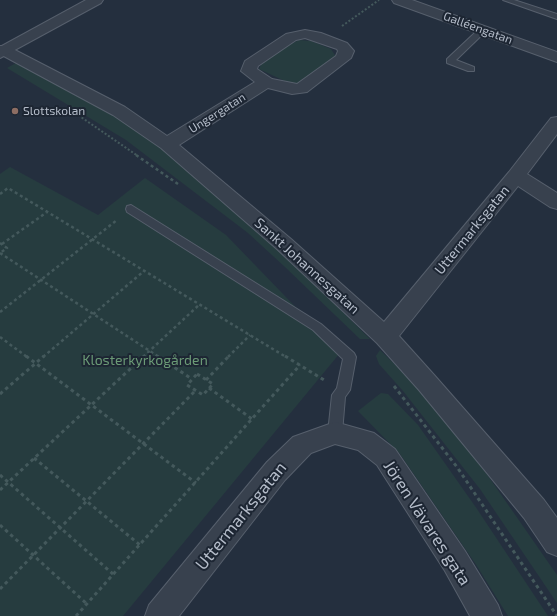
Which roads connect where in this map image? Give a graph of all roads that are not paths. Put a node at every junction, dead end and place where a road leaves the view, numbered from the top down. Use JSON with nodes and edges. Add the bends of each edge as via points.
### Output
{"nodes":[{"id":1,"x":93,"y":0,"type":"edge"},
{"id":2,"x":399,"y":0,"type":"edge"},
{"id":3,"x":507,"y":0,"type":"edge"},
{"id":4,"x":557,"y":17,"type":"edge"},
{"id":5,"x":483,"y":30,"type":"junction"},
{"id":6,"x":2,"y":51,"type":"edge"},
{"id":7,"x":557,"y":57,"type":"edge"},
{"id":8,"x":471,"y":69,"type":"dead end"},
{"id":9,"x":266,"y":82,"type":"junction"},
{"id":10,"x":557,"y":122,"type":"edge"},
{"id":11,"x":167,"y":144,"type":"junction"},
{"id":12,"x":516,"y":176,"type":"junction"},
{"id":13,"x":557,"y":202,"type":"edge"},
{"id":14,"x":131,"y":209,"type":"road end"},
{"id":15,"x":384,"y":337,"type":"junction"},
{"id":16,"x":335,"y":433,"type":"junction"},
{"id":17,"x":557,"y":542,"type":"edge"},
{"id":18,"x":160,"y":616,"type":"edge"},
{"id":19,"x":487,"y":616,"type":"edge"}],
"edges":[{"from":1,"to":6,"type":"street"},
{"from":2,"to":5,"type":"street","name":"Galléengatan"},
{"from":3,"to":4,"type":"lane"},
{"from":5,"to":7,"type":"street","name":"Galléengatan"},
{"from":5,"to":8,"type":"lane","via":[[450,60]]},
{"from":6,"to":11,"type":"street","name":"Sankt Johannesgatan","via":[[119,111]]},
{"from":9,"to":9,"type":"street","name":"Ungergatan","via":[[301,89],[343,58],[346,51],[342,46],[305,34],[291,37],[251,64],[249,71]]},
{"from":9,"to":11,"type":"street","name":"Ungergatan"},
{"from":10,"to":12,"type":"street","name":"Uttermarksgatan"},
{"from":11,"to":15,"type":"street","name":"Sankt Johannesgatan","via":[[278,238]]},
{"from":12,"to":13,"type":"street"},
{"from":12,"to":15,"type":"street","name":"Uttermarksgatan"},
{"from":14,"to":16,"type":"lane","via":[[316,327],[350,357],[343,390],[339,395]]},
{"from":15,"to":17,"type":"street","name":"Sankt Johannesgatan","via":[[428,383],[534,509]]},
{"from":16,"to":18,"type":"street","name":"Uttermarksgatan","via":[[302,445],[276,471]]},
{"from":16,"to":19,"type":"street","name":"Jören Vävares gata","via":[[365,442],[386,457],[455,561]]}]}
